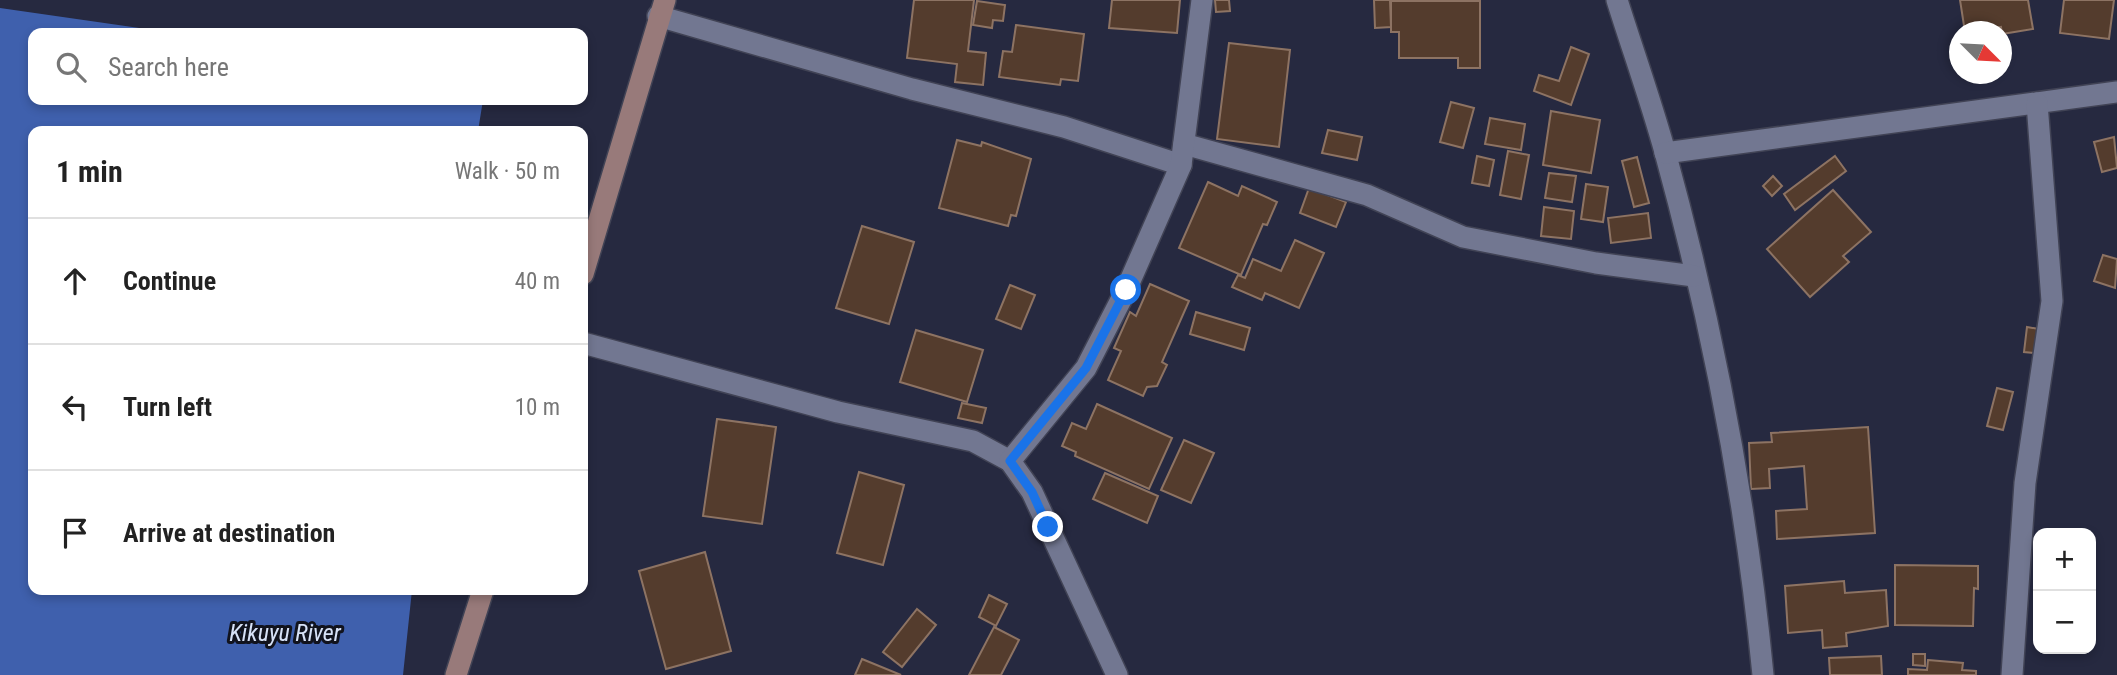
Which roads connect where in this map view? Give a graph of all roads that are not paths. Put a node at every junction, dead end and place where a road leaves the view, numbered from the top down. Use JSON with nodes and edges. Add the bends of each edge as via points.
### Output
{"nodes":[{"id":1,"x":1202,"y":0,"type":"edge"},
{"id":2,"x":1618,"y":0,"type":"edge"},
{"id":3,"x":662,"y":8,"type":"edge"},
{"id":4,"x":2117,"y":92,"type":"edge"},
{"id":5,"x":2038,"y":103,"type":"junction"},
{"id":6,"x":1184,"y":144,"type":"junction"},
{"id":7,"x":1665,"y":153,"type":"junction"},
{"id":8,"x":1181,"y":165,"type":"junction"},
{"id":9,"x":588,"y":257,"type":"edge"},
{"id":10,"x":1694,"y":276,"type":"junction"},
{"id":11,"x":588,"y":344,"type":"edge"},
{"id":12,"x":1010,"y":461,"type":"junction"},
{"id":13,"x":481,"y":595,"type":"edge"},
{"id":14,"x":456,"y":675,"type":"edge"},
{"id":15,"x":1117,"y":675,"type":"edge"},
{"id":16,"x":1763,"y":675,"type":"edge"},
{"id":17,"x":2012,"y":675,"type":"edge"}],
"edges":[{"from":1,"to":6,"type":"street"},
{"from":2,"to":7,"type":"street"},
{"from":3,"to":8,"type":"street","via":[[912,89],[1064,127]]},
{"from":3,"to":9,"type":"street"},
{"from":4,"to":5,"type":"street"},
{"from":5,"to":7,"type":"street"},
{"from":5,"to":17,"type":"street","via":[[2052,301],[2025,483]]},
{"from":6,"to":8,"type":"street"},
{"from":6,"to":10,"type":"street","via":[[1367,195],[1463,237]]},
{"from":7,"to":10,"type":"street"},
{"from":8,"to":12,"type":"street","via":[[1086,368]]},
{"from":10,"to":16,"type":"street","via":[[1725,408],[1755,583]]},
{"from":11,"to":12,"type":"street","via":[[838,412],[973,441]]},
{"from":12,"to":15,"type":"street","via":[[1032,492]]},
{"from":13,"to":14,"type":"street"}]}
